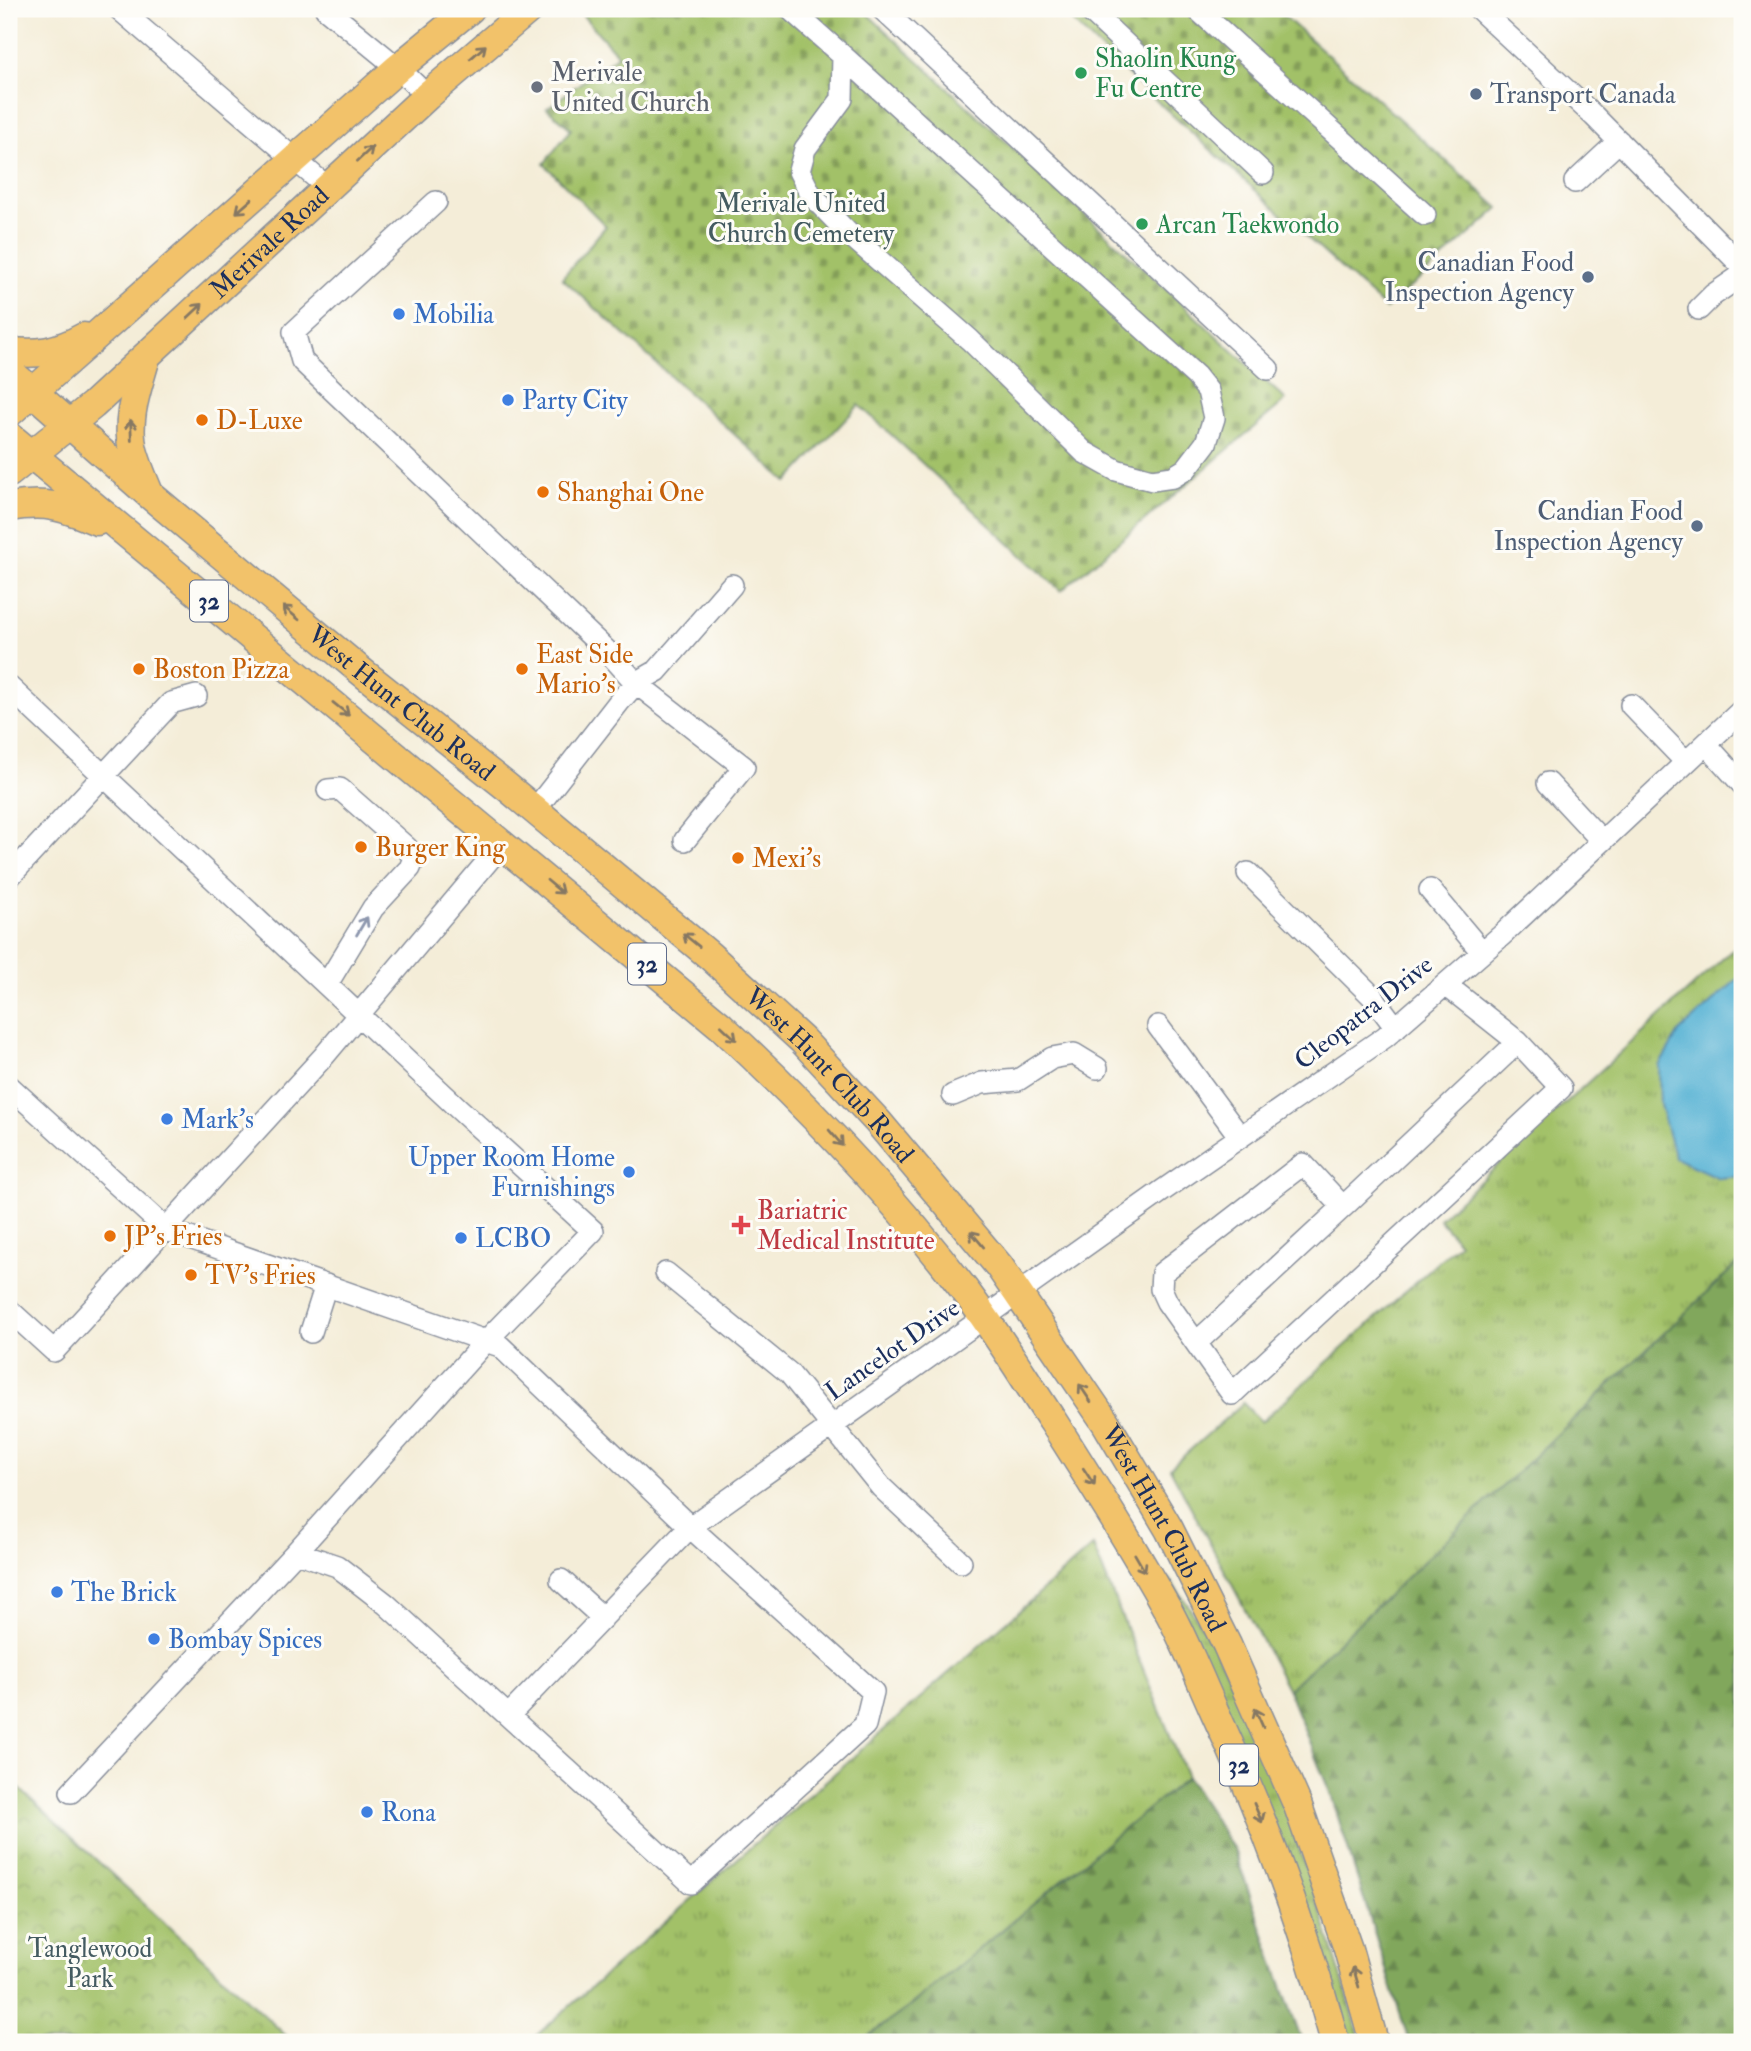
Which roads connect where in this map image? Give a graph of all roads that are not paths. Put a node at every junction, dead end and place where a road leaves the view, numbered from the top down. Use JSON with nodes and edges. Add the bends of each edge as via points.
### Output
{"nodes":[{"id":1,"x":119,"y":9,"type":"edge"},
{"id":2,"x":326,"y":9,"type":"edge"},
{"id":3,"x":470,"y":9,"type":"edge"},
{"id":4,"x":528,"y":9,"type":"edge"},
{"id":5,"x":790,"y":9,"type":"edge"},
{"id":6,"x":883,"y":9,"type":"edge"},
{"id":7,"x":1088,"y":9,"type":"edge"},
{"id":8,"x":1197,"y":9,"type":"edge"},
{"id":9,"x":1479,"y":9,"type":"edge"},
{"id":10,"x":843,"y":56,"type":"junction"},
{"id":11,"x":398,"y":68,"type":"junction"},
{"id":12,"x":427,"y":96,"type":"junction"},
{"id":13,"x":1619,"y":141,"type":"junction"},
{"id":14,"x":295,"y":160,"type":"junction"},
{"id":15,"x":1264,"y":173,"type":"dead end"},
{"id":16,"x":1575,"y":182,"type":"dead end"},
{"id":17,"x":328,"y":188,"type":"junction"},
{"id":18,"x":436,"y":202,"type":"dead end"},
{"id":19,"x":1425,"y":215,"type":"dead end"},
{"id":20,"x":1742,"y":266,"type":"edge"},
{"id":21,"x":1742,"y":275,"type":"edge"},
{"id":22,"x":1699,"y":309,"type":"dead end"},
{"id":23,"x":114,"y":321,"type":"junction"},
{"id":24,"x":9,"y":351,"type":"edge"},
{"id":25,"x":147,"y":355,"type":"junction"},
{"id":26,"x":1268,"y":369,"type":"dead end"},
{"id":27,"x":9,"y":371,"type":"edge"},
{"id":28,"x":34,"y":392,"type":"junction"},
{"id":29,"x":9,"y":413,"type":"edge"},
{"id":30,"x":69,"y":424,"type":"junction"},
{"id":31,"x":9,"y":436,"type":"edge"},
{"id":32,"x":31,"y":455,"type":"junction"},
{"id":33,"x":9,"y":473,"type":"edge"},
{"id":34,"x":150,"y":495,"type":"junction"},
{"id":35,"x":9,"y":507,"type":"edge"},
{"id":36,"x":131,"y":536,"type":"junction"},
{"id":37,"x":732,"y":585,"type":"dead end"},
{"id":38,"x":636,"y":683,"type":"junction"},
{"id":39,"x":196,"y":696,"type":"dead end"},
{"id":40,"x":14,"y":701,"type":"edge"},
{"id":41,"x":1631,"y":705,"type":"dead end"},
{"id":42,"x":1742,"y":710,"type":"edge"},
{"id":43,"x":1706,"y":744,"type":"junction"},
{"id":44,"x":1686,"y":762,"type":"junction"},
{"id":45,"x":104,"y":776,"type":"junction"},
{"id":46,"x":1740,"y":777,"type":"edge"},
{"id":47,"x":1548,"y":783,"type":"dead end"},
{"id":48,"x":328,"y":790,"type":"dead end"},
{"id":49,"x":534,"y":810,"type":"junction"},
{"id":50,"x":685,"y":840,"type":"dead end"},
{"id":51,"x":1602,"y":841,"type":"junction"},
{"id":52,"x":503,"y":843,"type":"junction"},
{"id":53,"x":1248,"y":873,"type":"dead end"},
{"id":54,"x":9,"y":877,"type":"edge"},
{"id":55,"x":1430,"y":890,"type":"dead end"},
{"id":56,"x":1482,"y":952,"type":"junction"},
{"id":57,"x":327,"y":984,"type":"junction"},
{"id":58,"x":1446,"y":985,"type":"junction"},
{"id":59,"x":359,"y":1015,"type":"junction"},
{"id":60,"x":1158,"y":1026,"type":"dead end"},
{"id":61,"x":1396,"y":1028,"type":"junction"},
{"id":62,"x":1518,"y":1042,"type":"junction"},
{"id":63,"x":1097,"y":1068,"type":"dead end"},
{"id":64,"x":9,"y":1086,"type":"edge"},
{"id":65,"x":953,"y":1095,"type":"dead end"},
{"id":66,"x":1240,"y":1138,"type":"junction"},
{"id":67,"x":1342,"y":1208,"type":"junction"},
{"id":68,"x":167,"y":1230,"type":"junction"},
{"id":69,"x":666,"y":1273,"type":"dead end"},
{"id":70,"x":326,"y":1284,"type":"junction"},
{"id":71,"x":1018,"y":1294,"type":"junction"},
{"id":72,"x":9,"y":1310,"type":"edge"},
{"id":73,"x":984,"y":1318,"type":"junction"},
{"id":74,"x":311,"y":1332,"type":"dead end"},
{"id":75,"x":485,"y":1342,"type":"junction"},
{"id":76,"x":1196,"y":1343,"type":"junction"},
{"id":77,"x":831,"y":1426,"type":"junction"},
{"id":78,"x":690,"y":1527,"type":"junction"},
{"id":79,"x":296,"y":1552,"type":"junction"},
{"id":80,"x":961,"y":1562,"type":"dead end"},
{"id":81,"x":561,"y":1580,"type":"dead end"},
{"id":82,"x":603,"y":1618,"type":"junction"},
{"id":83,"x":510,"y":1714,"type":"junction"},
{"id":84,"x":71,"y":1792,"type":"dead end"},
{"id":85,"x":1335,"y":2042,"type":"edge"},
{"id":86,"x":1374,"y":2042,"type":"edge"}],
"edges":[{"from":1,"to":14,"type":"street"},
{"from":2,"to":11,"type":"street"},
{"from":3,"to":11,"type":"main road","name":"Merivale Road"},
{"from":12,"to":4,"type":"main road","name":"Merivale Road","one_way":true},
{"from":5,"to":10,"type":"street"},
{"from":6,"to":26,"type":"street"},
{"from":7,"to":15,"type":"street"},
{"from":8,"to":19,"type":"street"},
{"from":9,"to":13,"type":"street"},
{"from":10,"to":10,"type":"street","via":[[1196,376],[1208,391],[1214,418],[1206,443],[1186,469],[1173,477],[1152,480],[1116,470],[1084,452],[971,340],[811,195],[799,171],[805,149],[842,99]]},
{"from":11,"to":12,"type":"street"},
{"from":11,"to":14,"type":"main road","name":"Merivale Road"},
{"from":17,"to":12,"type":"main road","name":"Merivale Road","one_way":true},
{"from":13,"to":16,"type":"street"},
{"from":13,"to":20,"type":"street"},
{"from":14,"to":17,"type":"street"},
{"from":14,"to":23,"type":"main road","name":"Merivale Road","one_way":true},
{"from":25,"to":17,"type":"main road","name":"Merivale Road","one_way":true},
{"from":18,"to":38,"type":"street","via":[[295,332],[302,360]]},
{"from":21,"to":22,"type":"street"},
{"from":23,"to":24,"type":"main road","via":[[63,349],[38,354]]},
{"from":23,"to":28,"type":"main road","name":"Merivale Road"},
{"from":25,"to":30,"type":"main road","name":"Merivale Road"},
{"from":34,"to":25,"type":"main road","one_way":true,"via":[[130,436],[131,408]]},
{"from":27,"to":28,"type":"main road","name":"West Hunt Club Road","number":"32"},
{"from":28,"to":29,"type":"main road","name":"Merivale Road"},
{"from":28,"to":30,"type":"main road","name":"West Hunt Club Road","number":"32"},
{"from":30,"to":32,"type":"main road","name":"Merivale Road"},
{"from":30,"to":34,"type":"main road","name":"West Hunt Club Road","number":"32"},
{"from":31,"to":32,"type":"main road","name":"West Hunt Club Road","number":"32"},
{"from":32,"to":33,"type":"main road","name":"Merivale Road"},
{"from":32,"to":36,"type":"main road","name":"West Hunt Club Road","number":"32"},
{"from":49,"to":34,"type":"main road","name":"West Hunt Club Road","number":"32","one_way":true},
{"from":35,"to":36,"type":"main road","via":[[64,506]]},
{"from":36,"to":52,"type":"main road","name":"West Hunt Club Road","number":"32","one_way":true},
{"from":37,"to":38,"type":"street","via":[[657,671]]},
{"from":38,"to":49,"type":"street"},
{"from":38,"to":50,"type":"street","via":[[744,767]]},
{"from":39,"to":45,"type":"street","via":[[171,703]]},
{"from":40,"to":45,"type":"street"},
{"from":41,"to":44,"type":"street"},
{"from":42,"to":43,"type":"street","name":"Cleopatra Drive"},
{"from":43,"to":44,"type":"street","name":"Cleopatra Drive"},
{"from":43,"to":46,"type":"street"},
{"from":44,"to":51,"type":"street","name":"Cleopatra Drive"},
{"from":45,"to":54,"type":"street"},
{"from":45,"to":57,"type":"street"},
{"from":47,"to":51,"type":"street"},
{"from":57,"to":48,"type":"street","one_way":true,"via":[[373,908],[414,858],[340,789]]},
{"from":49,"to":52,"type":"main road"},
{"from":71,"to":49,"type":"main road","name":"West Hunt Club Road","number":"32","one_way":true,"via":[[938,1192],[802,1040],[710,956]]},
{"from":51,"to":56,"type":"street","name":"Cleopatra Drive"},
{"from":52,"to":59,"type":"street"},
{"from":52,"to":73,"type":"main road","name":"West Hunt Club Road","number":"32","one_way":true,"via":[[789,1089],[920,1235]]},
{"from":53,"to":61,"type":"street","via":[[1373,996]]},
{"from":55,"to":56,"type":"street"},
{"from":56,"to":58,"type":"street","name":"Cleopatra Drive"},
{"from":57,"to":59,"type":"street"},
{"from":58,"to":61,"type":"street","name":"Cleopatra Drive"},
{"from":58,"to":62,"type":"street"},
{"from":59,"to":68,"type":"street"},
{"from":59,"to":75,"type":"street","via":[[593,1231]]},
{"from":60,"to":66,"type":"street"},
{"from":61,"to":66,"type":"street","name":"Cleopatra Drive"},
{"from":62,"to":67,"type":"street"},
{"from":62,"to":76,"type":"street","via":[[1561,1088],[1232,1394]]},
{"from":63,"to":65,"type":"street","via":[[1074,1054],[1052,1058],[1018,1080],[982,1083]]},
{"from":64,"to":68,"type":"street"},
{"from":66,"to":71,"type":"street","name":"Cleopatra Drive"},
{"from":67,"to":76,"type":"street"},
{"from":67,"to":76,"type":"street","via":[[1303,1164],[1162,1273],[1161,1289],[1167,1302]]},
{"from":68,"to":70,"type":"street"},
{"from":68,"to":72,"type":"street","via":[[54,1351]]},
{"from":69,"to":77,"type":"street","via":[[789,1373]]},
{"from":70,"to":74,"type":"street"},
{"from":70,"to":75,"type":"street"},
{"from":71,"to":73,"type":"street","name":"Cleopatra Drive"},
{"from":86,"to":71,"type":"main road","name":"West Hunt Club Road","number":"32","one_way":true,"via":[[1348,1949],[1298,1806],[1227,1644],[1169,1529],[1113,1435]]},
{"from":73,"to":77,"type":"street","name":"Lancelot Drive"},
{"from":73,"to":85,"type":"main road","name":"West Hunt Club Road","number":"32","one_way":true,"via":[[1106,1504],[1171,1616],[1277,1857]]},
{"from":75,"to":78,"type":"street","via":[[500,1346]]},
{"from":75,"to":79,"type":"street"},
{"from":77,"to":78,"type":"street","name":"Lancelot Drive"},
{"from":77,"to":80,"type":"street","via":[[881,1487]]},
{"from":78,"to":82,"type":"street","name":"Lancelot Drive"},
{"from":78,"to":83,"type":"street","via":[[873,1692],[865,1725],[691,1883]]},
{"from":79,"to":83,"type":"street","via":[[337,1566],[395,1611]]},
{"from":79,"to":84,"type":"street"},
{"from":81,"to":82,"type":"street"},
{"from":82,"to":83,"type":"street","name":"Lancelot Drive"}]}
